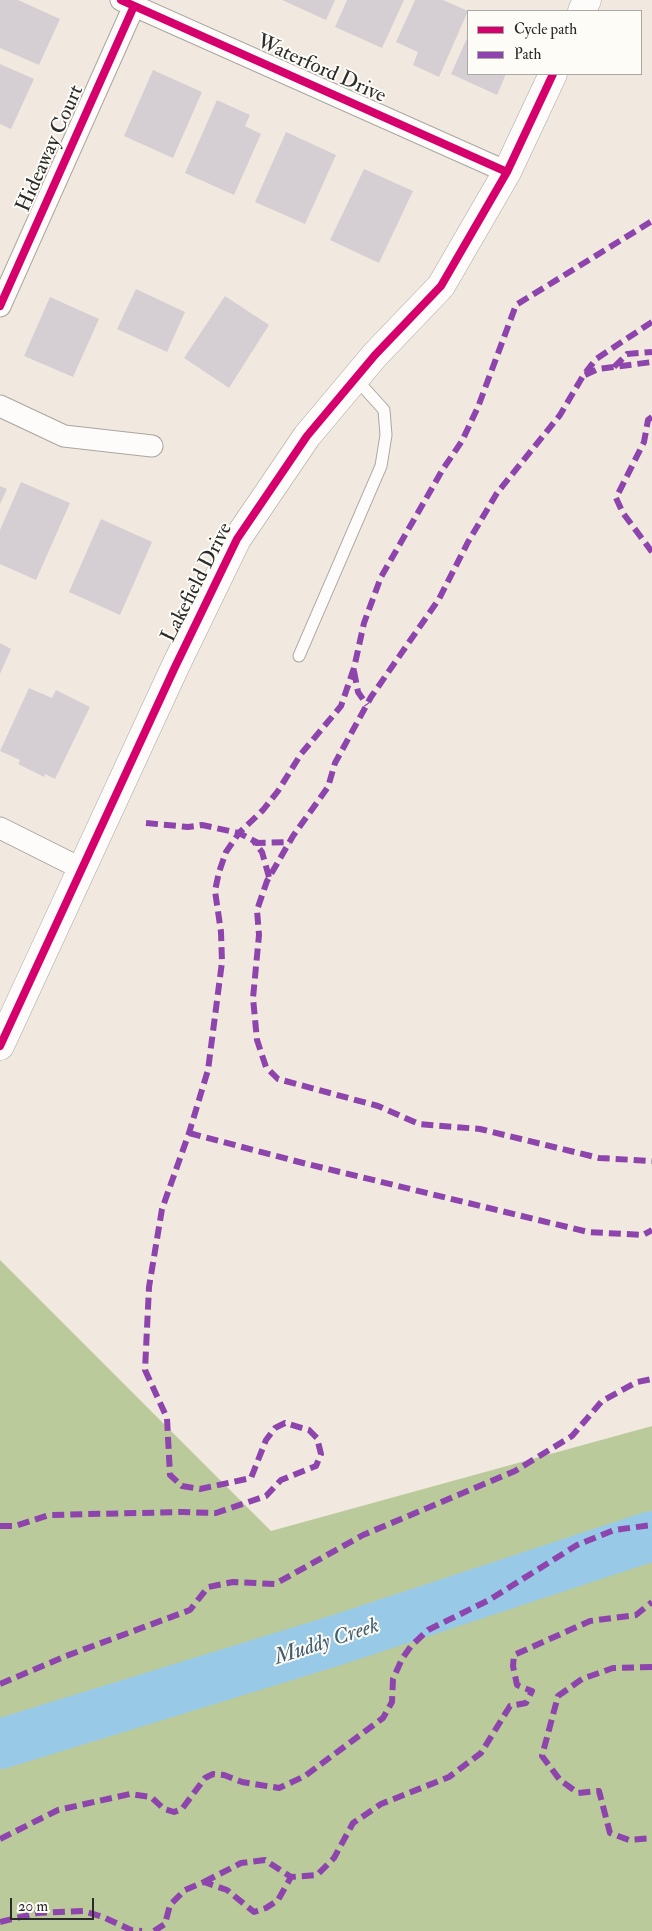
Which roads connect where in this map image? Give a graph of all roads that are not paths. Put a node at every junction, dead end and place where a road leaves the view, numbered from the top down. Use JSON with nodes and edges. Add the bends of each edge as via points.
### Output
{"nodes":[{"id":1,"x":128,"y":3,"type":"edge"},
{"id":2,"x":553,"y":75,"type":"edge"},
{"id":3,"x":506,"y":172,"type":"junction"},
{"id":4,"x":0,"y":306,"type":"edge"},
{"id":5,"x":356,"y":378,"type":"junction"},
{"id":6,"x":0,"y":406,"type":"edge"},
{"id":7,"x":152,"y":446,"type":"dead end"},
{"id":8,"x":300,"y":656,"type":"dead end"},
{"id":9,"x":0,"y":828,"type":"edge"},
{"id":10,"x":82,"y":869,"type":"junction"},
{"id":11,"x":0,"y":1046,"type":"edge"}],
"edges":[{"from":1,"to":3,"type":"street","name":"Waterford Drive"},
{"from":1,"to":4,"type":"street","name":"Hideaway Court"},
{"from":2,"to":3,"type":"street","name":"Lakefield Drive"},
{"from":3,"to":5,"type":"street","name":"Lakefield Drive","via":[[441,286]]},
{"from":5,"to":8,"type":"lane","via":[[384,410],[386,435],[381,466]]},
{"from":5,"to":10,"type":"street","name":"Lakefield Drive","via":[[307,436],[237,540]]},
{"from":6,"to":7,"type":"street","via":[[64,436]]},
{"from":9,"to":10,"type":"street"},
{"from":10,"to":11,"type":"street","name":"Lakefield Drive"}]}
